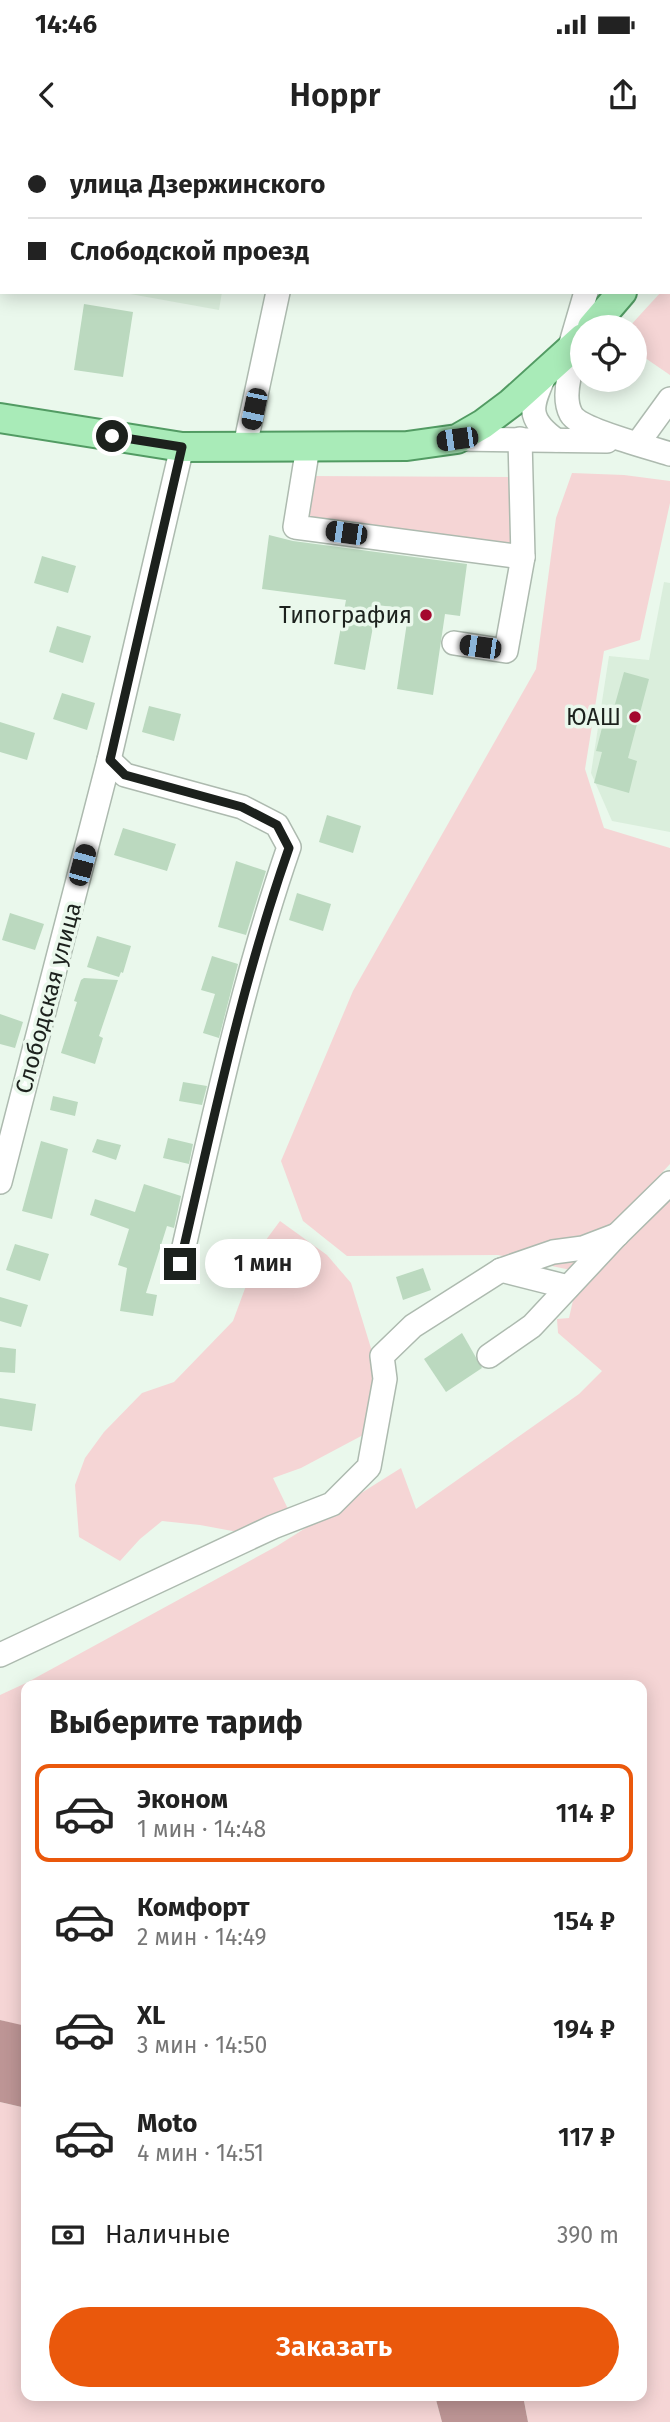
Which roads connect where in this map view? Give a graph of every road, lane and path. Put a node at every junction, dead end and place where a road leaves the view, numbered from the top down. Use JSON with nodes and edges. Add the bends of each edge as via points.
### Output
{"nodes":[{"id":1,"x":278,"y":294,"type":"edge"},
{"id":2,"x":586,"y":294,"type":"edge"},
{"id":3,"x":620,"y":294,"type":"edge"},
{"id":4,"x":584,"y":315,"type":"edge"},
{"id":5,"x":602,"y":315,"type":"edge"},
{"id":6,"x":570,"y":349,"type":"edge"},
{"id":7,"x":570,"y":368,"type":"edge"},
{"id":8,"x":547,"y":369,"type":"junction"},
{"id":9,"x":670,"y":400,"type":"edge"},
{"id":10,"x":0,"y":418,"type":"edge"},
{"id":11,"x":457,"y":439,"type":"junction"},
{"id":12,"x":520,"y":439,"type":"junction"},
{"id":13,"x":556,"y":440,"type":"junction"},
{"id":14,"x":638,"y":443,"type":"junction"},
{"id":15,"x":245,"y":446,"type":"junction"},
{"id":16,"x":182,"y":447,"type":"junction"},
{"id":17,"x":308,"y":447,"type":"junction"},
{"id":18,"x":670,"y":454,"type":"edge"},
{"id":19,"x":523,"y":557,"type":"junction"},
{"id":20,"x":454,"y":643,"type":"dead end"},
{"id":21,"x":110,"y":760,"type":"junction"},
{"id":22,"x":0,"y":1182,"type":"edge"},
{"id":23,"x":670,"y":1183,"type":"edge"},
{"id":24,"x":617,"y":1235,"type":"junction"},
{"id":25,"x":180,"y":1264,"type":"dead end"},
{"id":26,"x":501,"y":1270,"type":"junction"},
{"id":27,"x":568,"y":1287,"type":"junction"},
{"id":28,"x":489,"y":1356,"type":"dead end"},
{"id":29,"x":0,"y":1656,"type":"edge"}],
"edges":[{"from":1,"to":15,"type":"street"},
{"from":2,"to":4,"type":"street"},
{"from":3,"to":5,"type":"main road"},
{"from":6,"to":8,"type":"main road"},
{"from":7,"to":14,"type":"street","via":[[571,414],[585,427]]},
{"from":8,"to":11,"type":"main road","via":[[511,403]]},
{"from":8,"to":13,"type":"street","via":[[533,409],[539,427]]},
{"from":9,"to":14,"type":"street"},
{"from":10,"to":16,"type":"main road"},
{"from":11,"to":12,"type":"street"},
{"from":11,"to":17,"type":"main road","via":[[407,446]]},
{"from":12,"to":13,"type":"street"},
{"from":12,"to":19,"type":"street"},
{"from":13,"to":14,"type":"street"},
{"from":14,"to":18,"type":"street"},
{"from":15,"to":16,"type":"main road"},
{"from":15,"to":17,"type":"main road"},
{"from":16,"to":21,"type":"street","name":"Слободская улица"},
{"from":17,"to":19,"type":"street","via":[[295,527]]},
{"from":19,"to":20,"type":"street","via":[[506,651]]},
{"from":21,"to":22,"type":"street","name":"Слободская улица"},
{"from":21,"to":25,"type":"street","via":[[125,775],[242,807],[277,825],[289,848],[215,1112]]},
{"from":23,"to":24,"type":"street"},
{"from":24,"to":26,"type":"street"},
{"from":24,"to":27,"type":"street"},
{"from":26,"to":27,"type":"street"},
{"from":26,"to":29,"type":"street","via":[[413,1326],[382,1356],[385,1380],[369,1467],[332,1504],[273,1527]]},
{"from":27,"to":28,"type":"street","via":[[531,1326]]}]}
